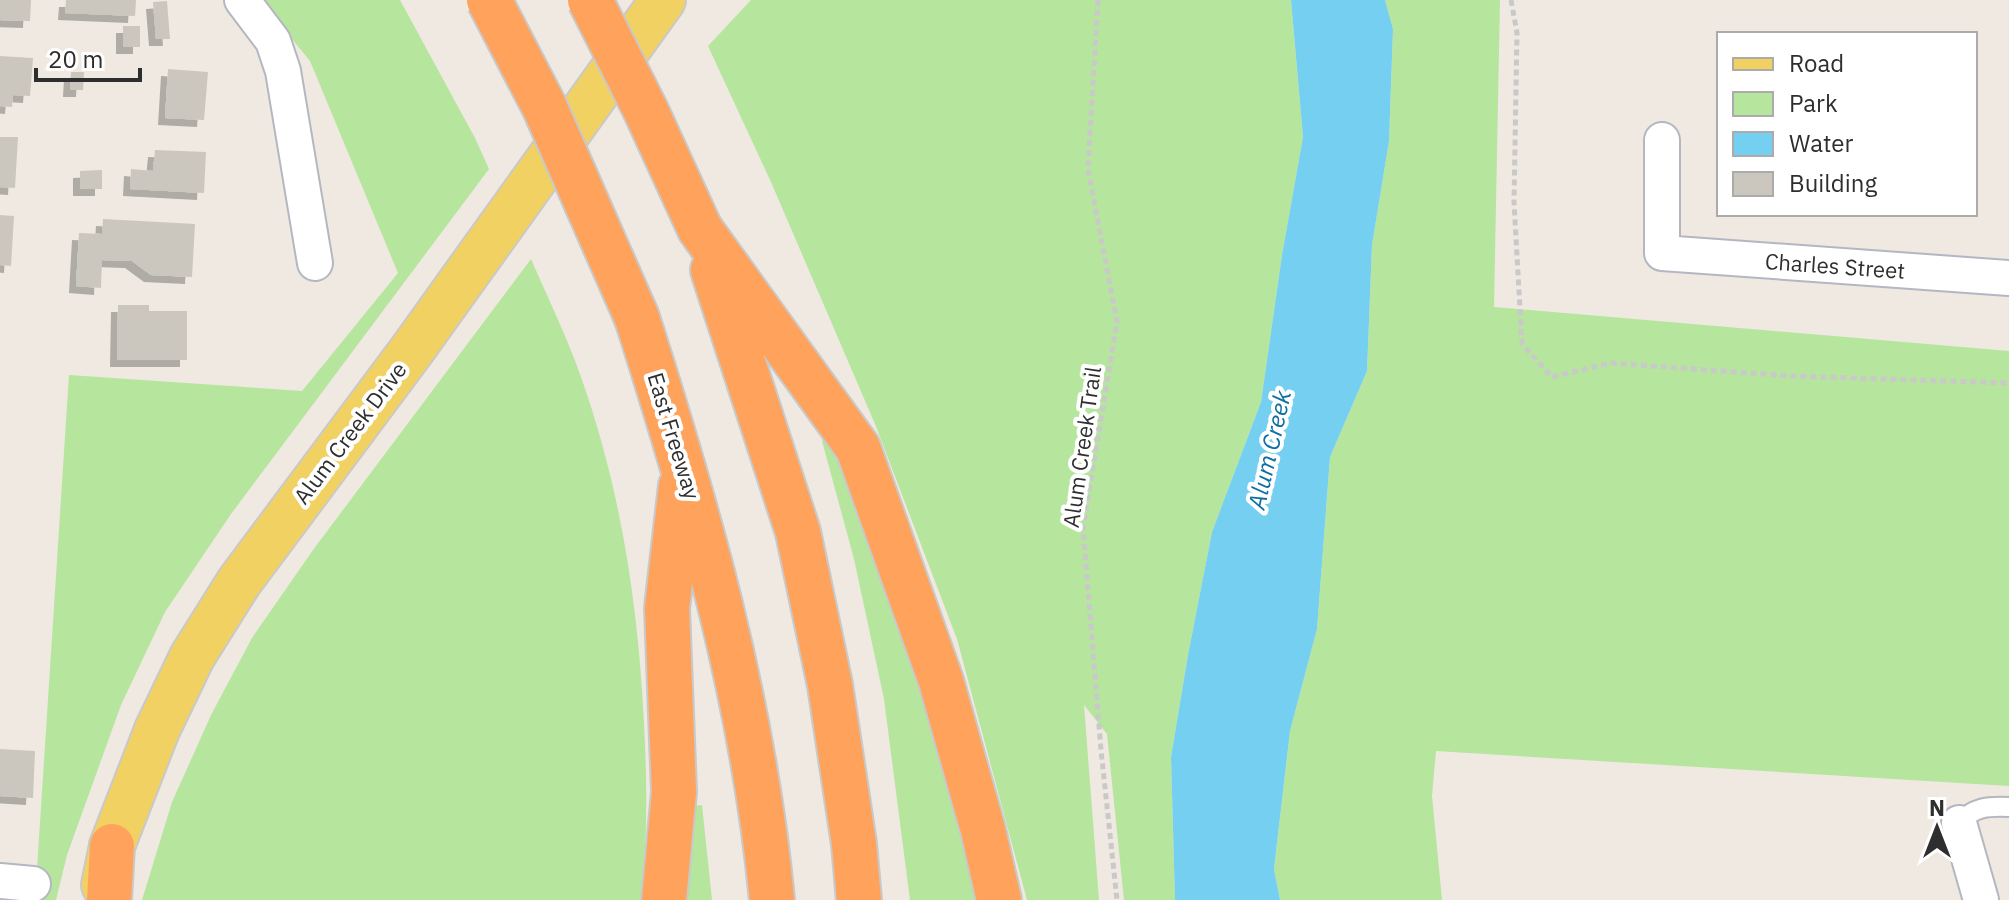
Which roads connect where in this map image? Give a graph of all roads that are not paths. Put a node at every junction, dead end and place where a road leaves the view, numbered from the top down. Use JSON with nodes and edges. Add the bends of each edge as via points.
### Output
{"nodes":[{"id":1,"x":242,"y":0,"type":"edge"},
{"id":2,"x":489,"y":0,"type":"edge"},
{"id":3,"x":590,"y":0,"type":"edge"},
{"id":4,"x":663,"y":0,"type":"edge"},
{"id":5,"x":1662,"y":140,"type":"dead end"},
{"id":6,"x":700,"y":229,"type":"junction"},
{"id":7,"x":315,"y":263,"type":"dead end"},
{"id":8,"x":2009,"y":278,"type":"edge"},
{"id":9,"x":684,"y":464,"type":"junction"},
{"id":10,"x":2009,"y":807,"type":"edge"},
{"id":11,"x":1959,"y":823,"type":"joint"},
{"id":12,"x":112,"y":846,"type":"junction"},
{"id":13,"x":101,"y":900,"type":"edge"},
{"id":14,"x":109,"y":900,"type":"edge"},
{"id":15,"x":664,"y":900,"type":"edge"},
{"id":16,"x":772,"y":900,"type":"edge"},
{"id":17,"x":859,"y":900,"type":"edge"},
{"id":18,"x":999,"y":900,"type":"edge"},
{"id":19,"x":1981,"y":900,"type":"edge"}],
"edges":[{"from":1,"to":7,"type":"street","via":[[273,41],[283,71]]},
{"from":2,"to":9,"type":"highway","name":"East Freeway","bridge":true,"via":[[551,121],[637,318]]},
{"from":3,"to":6,"type":"highway","bridge":true},
{"from":4,"to":12,"type":"main road","name":"Alum Creek Drive","via":[[239,582],[192,657]]},
{"from":5,"to":8,"type":"street","name":"Charles Street","via":[[1662,253]]},
{"from":6,"to":17,"type":"highway","via":[[798,532],[830,685]]},
{"from":6,"to":18,"type":"highway","via":[[858,448],[941,681]]},
{"from":9,"to":15,"type":"highway","via":[[667,608],[674,792]]},
{"from":9,"to":16,"type":"highway","name":"East Freeway","via":[[749,734]]},
{"from":10,"to":11,"type":"lane","via":[[1970,811]]},
{"from":11,"to":19,"type":"street"},
{"from":12,"to":13,"type":"main road","name":"Alum Creek Drive"},
{"from":12,"to":14,"type":"highway"}]}
